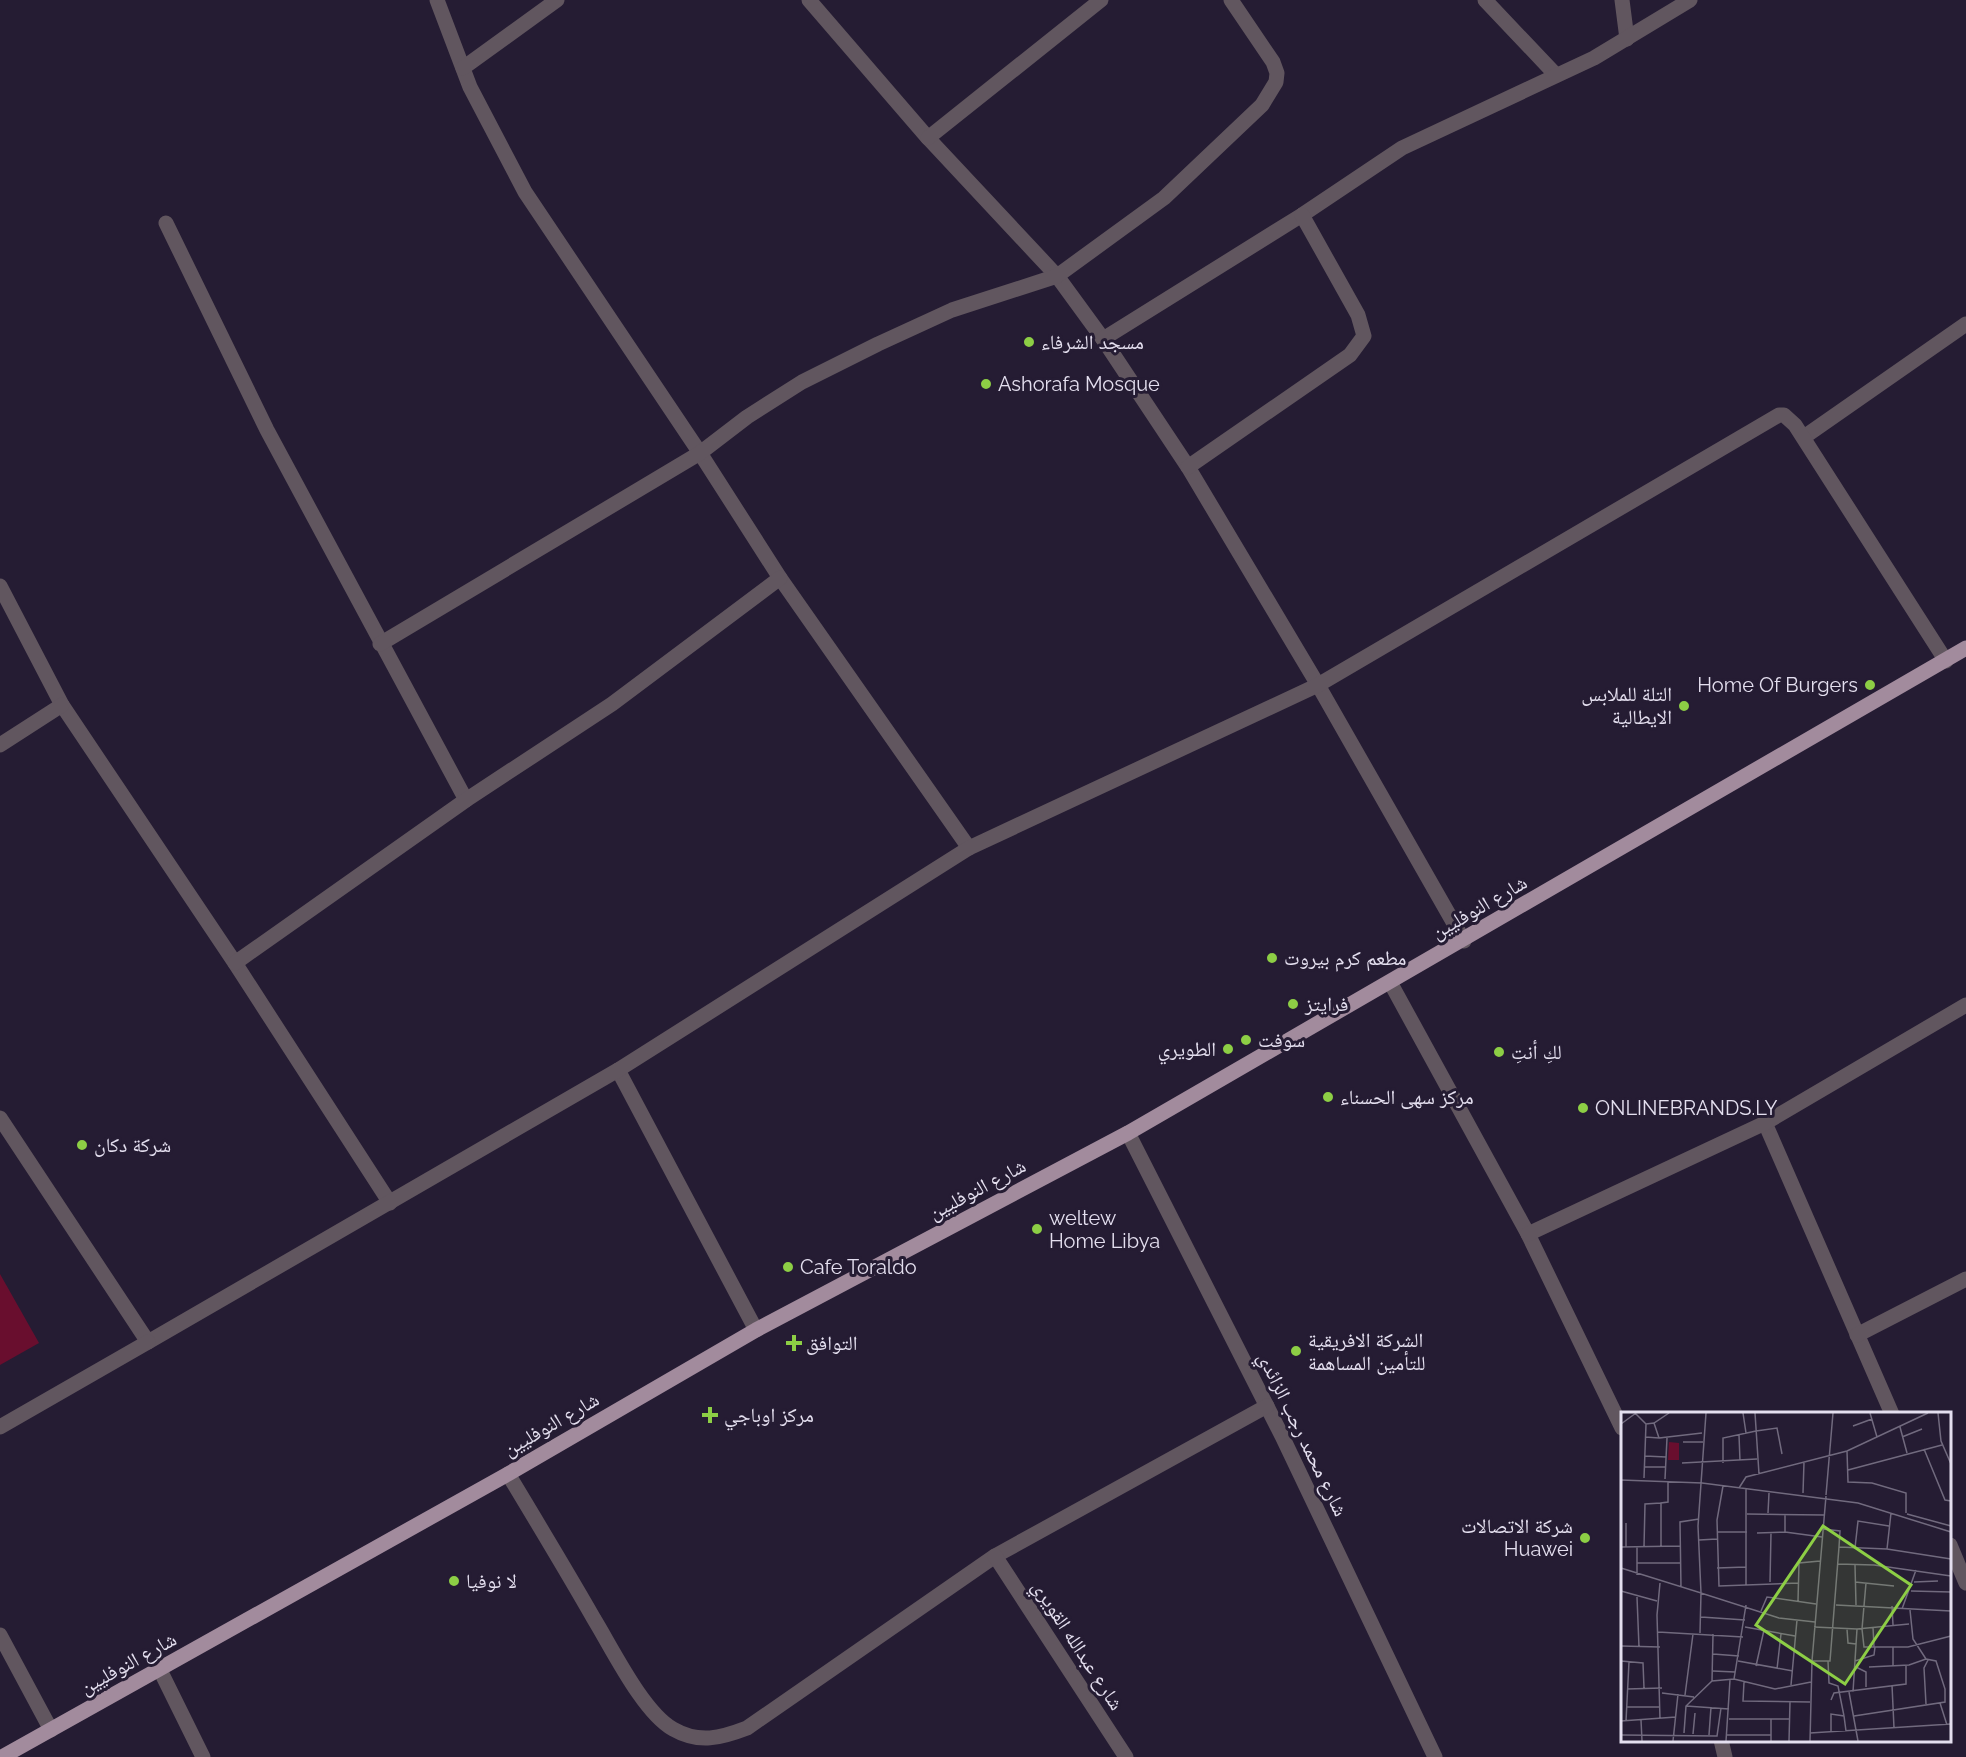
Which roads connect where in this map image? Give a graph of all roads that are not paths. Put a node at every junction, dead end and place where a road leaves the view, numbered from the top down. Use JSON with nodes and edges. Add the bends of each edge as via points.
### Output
{"nodes":[{"id":1,"x":437,"y":0,"type":"edge"},
{"id":2,"x":556,"y":0,"type":"edge"},
{"id":3,"x":809,"y":0,"type":"edge"},
{"id":4,"x":1101,"y":0,"type":"edge"},
{"id":5,"x":1231,"y":0,"type":"edge"},
{"id":6,"x":1485,"y":0,"type":"edge"},
{"id":7,"x":1622,"y":0,"type":"edge"},
{"id":8,"x":1690,"y":0,"type":"edge"},
{"id":9,"x":1627,"y":39,"type":"junction"},
{"id":10,"x":463,"y":68,"type":"junction"},
{"id":11,"x":1556,"y":75,"type":"junction"},
{"id":12,"x":928,"y":138,"type":"junction"},
{"id":13,"x":1302,"y":215,"type":"junction"},
{"id":14,"x":166,"y":223,"type":"dead end"},
{"id":15,"x":1057,"y":276,"type":"junction"},
{"id":16,"x":1966,"y":324,"type":"edge"},
{"id":17,"x":1104,"y":339,"type":"junction"},
{"id":18,"x":1804,"y":437,"type":"junction"},
{"id":19,"x":700,"y":453,"type":"junction"},
{"id":20,"x":1188,"y":467,"type":"junction"},
{"id":21,"x":780,"y":578,"type":"junction"},
{"id":22,"x":0,"y":586,"type":"edge"},
{"id":23,"x":380,"y":644,"type":"junction"},
{"id":24,"x":1966,"y":648,"type":"edge"},
{"id":25,"x":1946,"y":661,"type":"junction"},
{"id":26,"x":1318,"y":685,"type":"junction"},
{"id":27,"x":62,"y":705,"type":"junction"},
{"id":28,"x":0,"y":745,"type":"edge"},
{"id":29,"x":466,"y":800,"type":"junction"},
{"id":30,"x":969,"y":848,"type":"junction"},
{"id":31,"x":1464,"y":941,"type":"junction"},
{"id":32,"x":235,"y":963,"type":"junction"},
{"id":33,"x":1390,"y":982,"type":"junction"},
{"id":34,"x":1966,"y":1005,"type":"edge"},
{"id":35,"x":618,"y":1070,"type":"junction"},
{"id":36,"x":0,"y":1118,"type":"edge"},
{"id":37,"x":1765,"y":1123,"type":"junction"},
{"id":38,"x":1128,"y":1133,"type":"junction"},
{"id":39,"x":390,"y":1203,"type":"junction"},
{"id":40,"x":1528,"y":1234,"type":"junction"},
{"id":41,"x":1966,"y":1279,"type":"edge"},
{"id":42,"x":756,"y":1330,"type":"junction"},
{"id":43,"x":1857,"y":1335,"type":"junction"},
{"id":44,"x":148,"y":1342,"type":"junction"},
{"id":45,"x":1267,"y":1406,"type":"junction"},
{"id":46,"x":1892,"y":1412,"type":"edge"},
{"id":47,"x":1621,"y":1424,"type":"edge"},
{"id":48,"x":0,"y":1427,"type":"edge"},
{"id":49,"x":508,"y":1474,"type":"junction"},
{"id":50,"x":1951,"y":1547,"type":"edge"},
{"id":51,"x":994,"y":1556,"type":"junction"},
{"id":52,"x":1966,"y":1583,"type":"edge"},
{"id":53,"x":0,"y":1635,"type":"edge"},
{"id":54,"x":160,"y":1670,"type":"junction"},
{"id":55,"x":51,"y":1730,"type":"junction"},
{"id":56,"x":1721,"y":1742,"type":"edge"},
{"id":57,"x":2,"y":1757,"type":"edge"},
{"id":58,"x":202,"y":1757,"type":"edge"},
{"id":59,"x":1126,"y":1757,"type":"edge"},
{"id":60,"x":1435,"y":1757,"type":"edge"},
{"id":61,"x":1725,"y":1757,"type":"edge"}],
"edges":[{"from":1,"to":10,"type":"street"},
{"from":2,"to":10,"type":"street"},
{"from":3,"to":12,"type":"street"},
{"from":4,"to":12,"type":"street"},
{"from":5,"to":15,"type":"street","via":[[1277,73],[1262,105],[1164,198]]},
{"from":6,"to":11,"type":"street"},
{"from":7,"to":9,"type":"street"},
{"from":8,"to":9,"type":"street"},
{"from":9,"to":11,"type":"street"},
{"from":10,"to":19,"type":"street","via":[[525,192]]},
{"from":11,"to":13,"type":"street","via":[[1402,148]]},
{"from":12,"to":15,"type":"street"},
{"from":13,"to":17,"type":"street"},
{"from":13,"to":20,"type":"street","via":[[1358,315],[1364,336],[1350,355]]},
{"from":14,"to":23,"type":"street","via":[[267,430]]},
{"from":15,"to":17,"type":"street"},
{"from":15,"to":19,"type":"street","via":[[952,310],[878,344],[802,382]]},
{"from":16,"to":18,"type":"street"},
{"from":17,"to":20,"type":"street"},
{"from":18,"to":25,"type":"street"},
{"from":18,"to":26,"type":"street","via":[[1790,419],[1779,415]]},
{"from":19,"to":21,"type":"street"},
{"from":19,"to":23,"type":"street"},
{"from":20,"to":26,"type":"street"},
{"from":21,"to":29,"type":"street","via":[[612,704]]},
{"from":21,"to":30,"type":"street"},
{"from":22,"to":27,"type":"street"},
{"from":23,"to":29,"type":"street"},
{"from":24,"to":25,"type":"main road","name":"شارع النوفليين"},
{"from":25,"to":31,"type":"main road","name":"شارع النوفليين"},
{"from":26,"to":30,"type":"street"},
{"from":26,"to":31,"type":"street"},
{"from":27,"to":28,"type":"street"},
{"from":27,"to":32,"type":"street"},
{"from":29,"to":32,"type":"street"},
{"from":30,"to":35,"type":"street"},
{"from":31,"to":33,"type":"main road","name":"شارع النوفليين"},
{"from":32,"to":39,"type":"street"},
{"from":33,"to":38,"type":"main road","name":"شارع النوفليين"},
{"from":33,"to":40,"type":"street"},
{"from":34,"to":37,"type":"street"},
{"from":35,"to":39,"type":"street"},
{"from":35,"to":42,"type":"street"},
{"from":36,"to":44,"type":"street"},
{"from":37,"to":40,"type":"street"},
{"from":37,"to":43,"type":"street"},
{"from":38,"to":42,"type":"main road","name":"شارع النوفليين"},
{"from":38,"to":45,"type":"street","name":"شارع محمد رجب الزائدي"},
{"from":39,"to":44,"type":"street"},
{"from":40,"to":47,"type":"street"},
{"from":41,"to":43,"type":"street"},
{"from":42,"to":49,"type":"main road","name":"شارع النوفليين"},
{"from":43,"to":46,"type":"street"},
{"from":44,"to":48,"type":"street"},
{"from":45,"to":51,"type":"street"},
{"from":45,"to":60,"type":"street","name":"شارع محمد رجب الزائدي"},
{"from":49,"to":51,"type":"street","via":[[653,1713],[672,1729],[693,1738],[720,1739],[747,1728]]},
{"from":49,"to":54,"type":"main road","name":"شارع النوفليين"},
{"from":50,"to":52,"type":"street"},
{"from":51,"to":59,"type":"street","name":"شارع عبدالله القويري"},
{"from":53,"to":55,"type":"street"},
{"from":54,"to":55,"type":"main road","name":"شارع النوفليين"},
{"from":54,"to":58,"type":"street"},
{"from":55,"to":57,"type":"main road","name":"شارع النوفليين"},
{"from":56,"to":61,"type":"street"}]}
